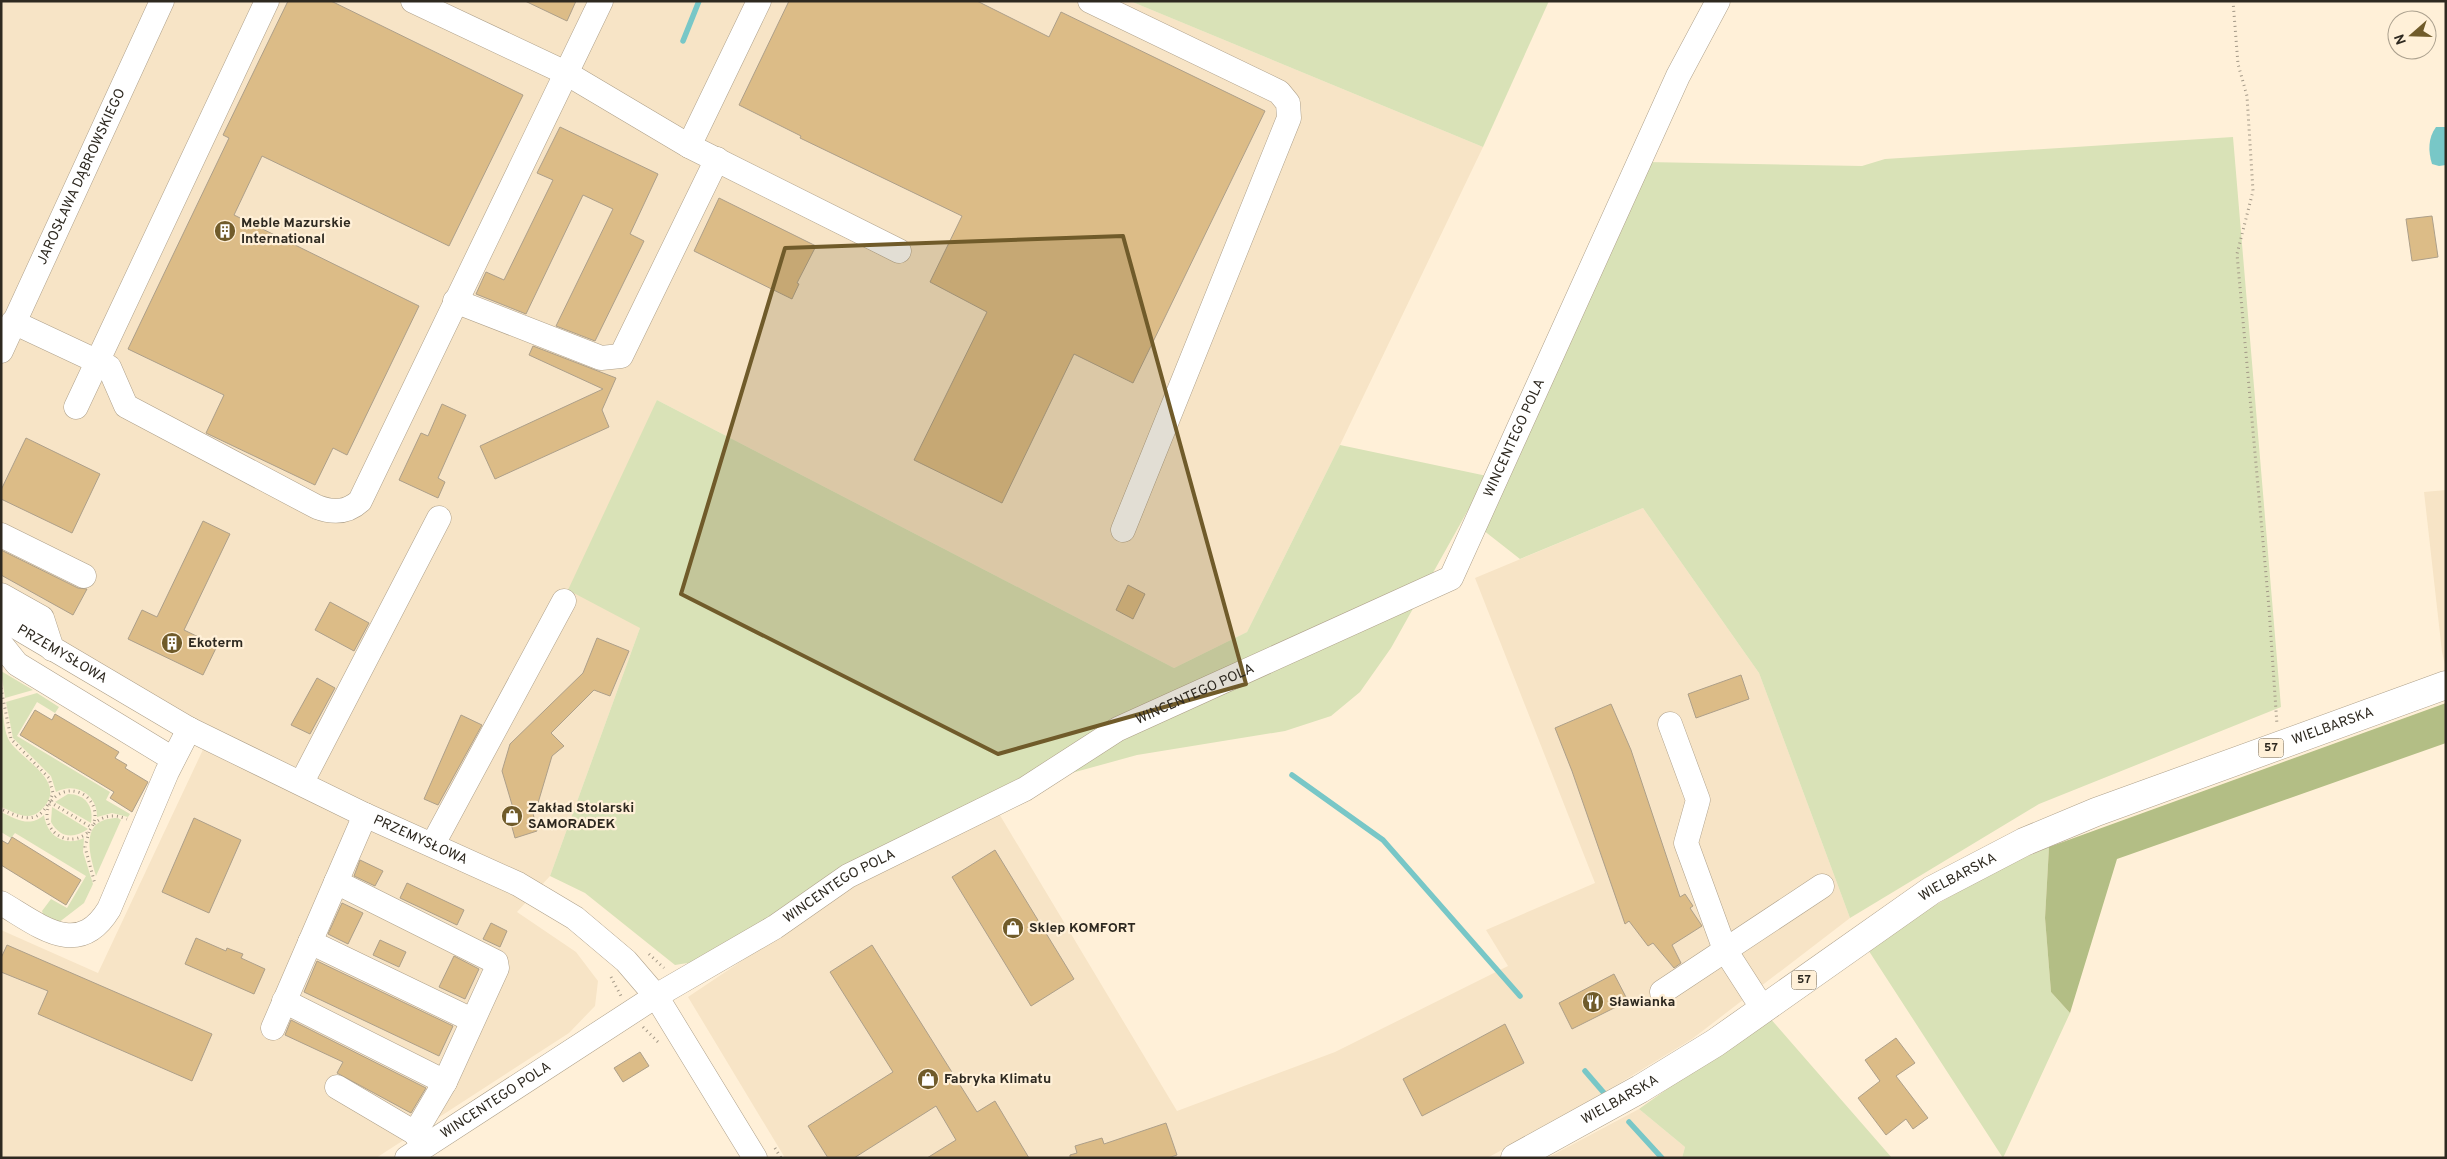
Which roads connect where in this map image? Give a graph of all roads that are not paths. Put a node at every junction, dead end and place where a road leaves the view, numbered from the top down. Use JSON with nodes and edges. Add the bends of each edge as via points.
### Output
{"nodes":[{"id":1,"x":162,"y":1,"type":"edge"},
{"id":2,"x":267,"y":1,"type":"edge"},
{"id":3,"x":413,"y":1,"type":"edge"},
{"id":4,"x":601,"y":1,"type":"edge"},
{"id":5,"x":758,"y":1,"type":"edge"},
{"id":6,"x":1090,"y":1,"type":"edge"},
{"id":7,"x":1718,"y":1,"type":"edge"},
{"id":8,"x":566,"y":73,"type":"junction"},
{"id":9,"x":690,"y":146,"type":"junction"},
{"id":10,"x":717,"y":159,"type":"junction"},
{"id":11,"x":899,"y":250,"type":"dead end"},
{"id":12,"x":455,"y":301,"type":"junction"},
{"id":13,"x":13,"y":322,"type":"junction"},
{"id":14,"x":1,"y":351,"type":"edge"},
{"id":15,"x":97,"y":360,"type":"junction"},
{"id":16,"x":76,"y":407,"type":"dead end"},
{"id":17,"x":439,"y":518,"type":"dead end"},
{"id":18,"x":1123,"y":530,"type":"dead end"},
{"id":19,"x":1,"y":534,"type":"edge"},
{"id":20,"x":84,"y":576,"type":"dead end"},
{"id":21,"x":1,"y":594,"type":"edge"},
{"id":22,"x":564,"y":601,"type":"dead end"},
{"id":23,"x":1,"y":618,"type":"edge"},
{"id":24,"x":1,"y":644,"type":"edge"},
{"id":25,"x":52,"y":649,"type":"junction"},
{"id":26,"x":2446,"y":685,"type":"edge"},
{"id":27,"x":1670,"y":724,"type":"dead end"},
{"id":28,"x":189,"y":729,"type":"junction"},
{"id":29,"x":173,"y":759,"type":"junction"},
{"id":30,"x":302,"y":782,"type":"junction"},
{"id":31,"x":365,"y":815,"type":"junction"},
{"id":32,"x":433,"y":844,"type":"junction"},
{"id":33,"x":336,"y":882,"type":"junction"},
{"id":34,"x":1822,"y":886,"type":"dead end"},
{"id":35,"x":1,"y":903,"type":"edge"},
{"id":36,"x":310,"y":942,"type":"junction"},
{"id":37,"x":1725,"y":950,"type":"junction"},
{"id":38,"x":1662,"y":992,"type":"dead end"},
{"id":39,"x":656,"y":996,"type":"junction"},
{"id":40,"x":284,"y":1001,"type":"junction"},
{"id":41,"x":1763,"y":1009,"type":"junction"},
{"id":42,"x":472,"y":1020,"type":"junction"},
{"id":43,"x":273,"y":1028,"type":"dead end"},
{"id":44,"x":445,"y":1082,"type":"junction"},
{"id":45,"x":337,"y":1087,"type":"dead end"},
{"id":46,"x":415,"y":1146,"type":"edge"},
{"id":47,"x":755,"y":1158,"type":"edge"},
{"id":48,"x":1516,"y":1158,"type":"edge"}],
"edges":[{"from":1,"to":13,"type":"street","name":"JAROSŁAWA DĄBROWSKIEGO"},
{"from":2,"to":15,"type":"street"},
{"from":3,"to":8,"type":"street"},
{"from":4,"to":8,"type":"street"},
{"from":5,"to":9,"type":"street"},
{"from":6,"to":18,"type":"street","via":[[1279,92],[1288,103],[1289,118]]},
{"from":7,"to":39,"type":"street","name":"WINCENTEGO POLA","via":[[1678,76],[1451,578],[1118,729],[1025,789],[848,876],[776,927]]},
{"from":8,"to":9,"type":"street"},
{"from":8,"to":12,"type":"street"},
{"from":9,"to":10,"type":"street"},
{"from":10,"to":11,"type":"street"},
{"from":10,"to":12,"type":"street","via":[[621,356],[601,358]]},
{"from":12,"to":15,"type":"street","via":[[360,501],[342,511],[317,507],[126,406],[109,367]]},
{"from":13,"to":14,"type":"street","name":"JAROSŁAWA DĄBROWSKIEGO"},
{"from":13,"to":15,"type":"street"},
{"from":15,"to":16,"type":"street"},
{"from":17,"to":30,"type":"street"},
{"from":19,"to":20,"type":"street"},
{"from":21,"to":25,"type":"street","via":[[42,618]]},
{"from":22,"to":32,"type":"street"},
{"from":23,"to":25,"type":"street","name":"PRZEMYSŁOWA"},
{"from":24,"to":29,"type":"street","via":[[17,664]]},
{"from":25,"to":28,"type":"street","name":"PRZEMYSŁOWA"},
{"from":26,"to":41,"type":"main road","name":"WIELBARSKA","number":"57","via":[[2096,812],[2024,842],[1932,890]]},
{"from":27,"to":37,"type":"street","via":[[1698,800],[1686,843]]},
{"from":28,"to":29,"type":"street"},
{"from":28,"to":30,"type":"street","name":"PRZEMYSŁOWA"},
{"from":29,"to":35,"type":"street","via":[[109,909],[92,930],[79,935],[54,934]]},
{"from":30,"to":31,"type":"street","name":"PRZEMYSŁOWA"},
{"from":31,"to":32,"type":"street","name":"PRZEMYSŁOWA"},
{"from":31,"to":33,"type":"street"},
{"from":32,"to":39,"type":"street","name":"PRZEMYSŁOWA","via":[[518,884],[575,918],[626,961]]},
{"from":33,"to":36,"type":"street"},
{"from":33,"to":42,"type":"street","via":[[496,962],[497,968]]},
{"from":34,"to":37,"type":"street"},
{"from":36,"to":40,"type":"street"},
{"from":36,"to":42,"type":"street"},
{"from":37,"to":38,"type":"street"},
{"from":37,"to":41,"type":"street"},
{"from":39,"to":46,"type":"street","name":"WINCENTEGO POLA"},
{"from":39,"to":47,"type":"street","name":"PRZEMYSŁOWA"},
{"from":40,"to":43,"type":"street"},
{"from":40,"to":44,"type":"street"},
{"from":41,"to":48,"type":"main road","name":"WIELBARSKA","number":"57","via":[[1645,1086]]},
{"from":42,"to":44,"type":"street"},
{"from":44,"to":46,"type":"street"},
{"from":45,"to":46,"type":"street"}]}
